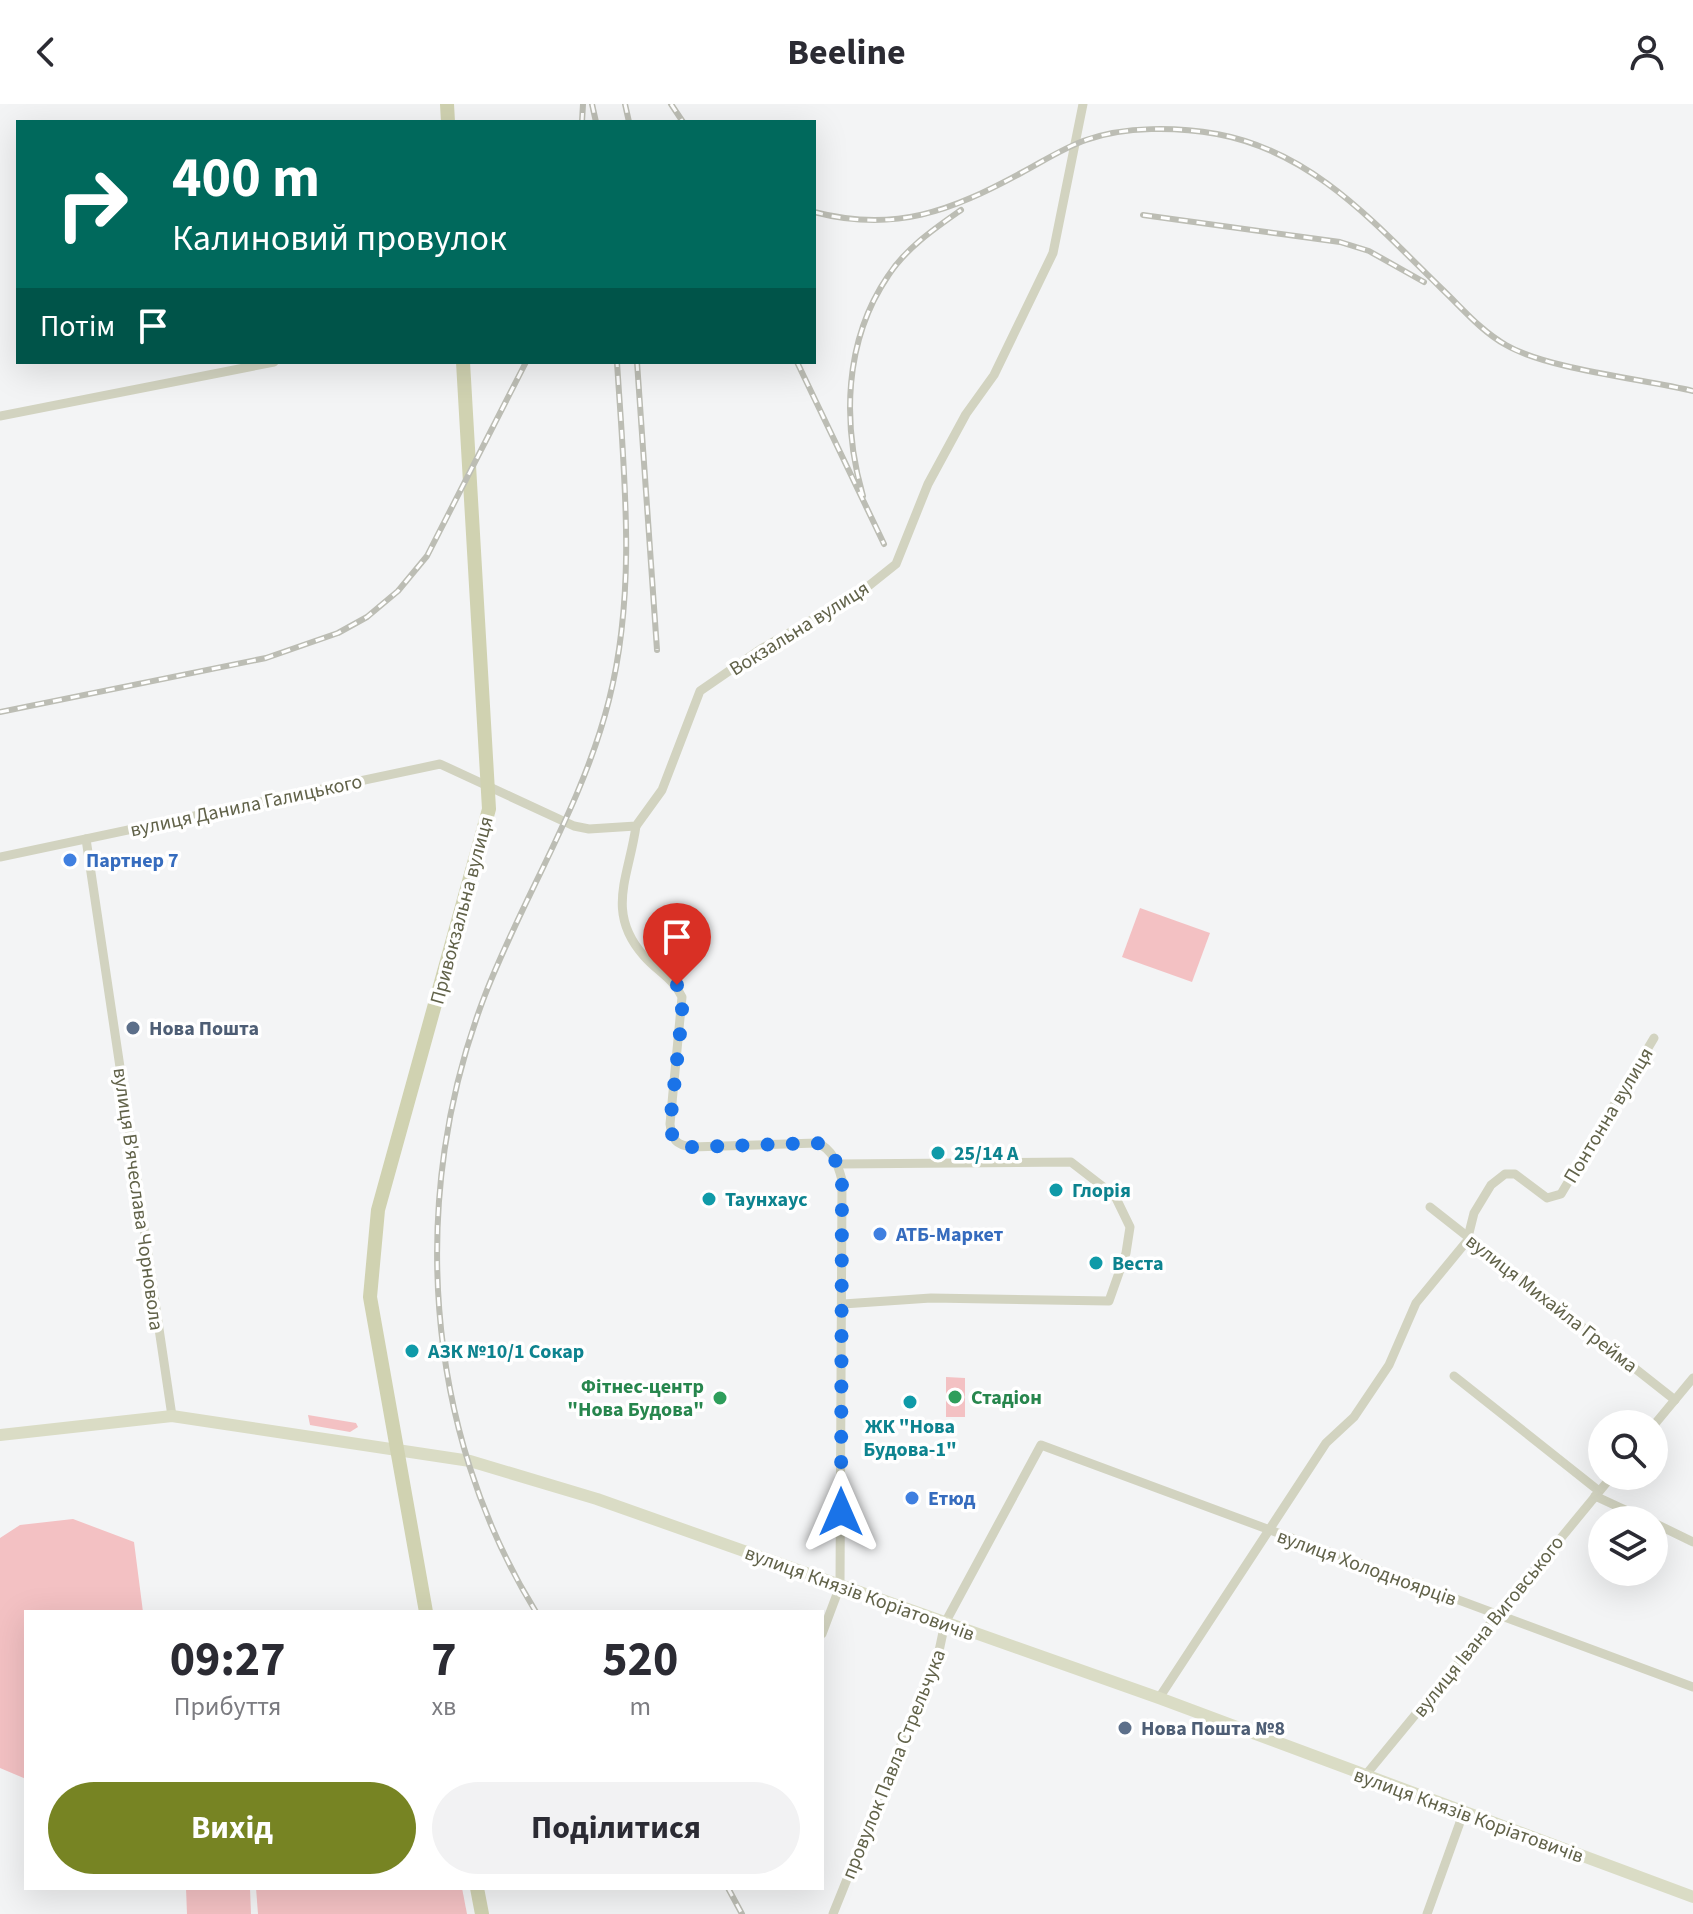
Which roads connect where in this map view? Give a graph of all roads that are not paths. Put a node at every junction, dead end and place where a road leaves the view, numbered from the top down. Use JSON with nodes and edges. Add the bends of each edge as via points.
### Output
{"nodes":[{"id":1,"x":1083,"y":104,"type":"edge"},
{"id":2,"x":264,"y":364,"type":"edge"},
{"id":3,"x":463,"y":364,"type":"edge"},
{"id":4,"x":0,"y":416,"type":"edge"},
{"id":5,"x":489,"y":784,"type":"junction"},
{"id":6,"x":636,"y":826,"type":"junction"},
{"id":7,"x":86,"y":839,"type":"junction"},
{"id":8,"x":0,"y":857,"type":"edge"},
{"id":9,"x":1654,"y":1038,"type":"dead end"},
{"id":10,"x":838,"y":1164,"type":"junction"},
{"id":11,"x":1430,"y":1207,"type":"dead end"},
{"id":12,"x":1469,"y":1237,"type":"junction"},
{"id":13,"x":843,"y":1304,"type":"junction"},
{"id":14,"x":1454,"y":1376,"type":"dead end"},
{"id":15,"x":1693,"y":1378,"type":"edge"},
{"id":16,"x":1675,"y":1400,"type":"junction"},
{"id":17,"x":1667,"y":1410,"type":"edge"},
{"id":18,"x":172,"y":1416,"type":"junction"},
{"id":19,"x":0,"y":1435,"type":"edge"},
{"id":20,"x":1041,"y":1445,"type":"joint"},
{"id":21,"x":394,"y":1449,"type":"junction"},
{"id":22,"x":1600,"y":1490,"type":"edge"},
{"id":23,"x":1597,"y":1494,"type":"junction"},
{"id":24,"x":1620,"y":1506,"type":"edge"},
{"id":25,"x":1668,"y":1530,"type":"edge"},
{"id":26,"x":1270,"y":1531,"type":"junction"},
{"id":27,"x":1693,"y":1542,"type":"edge"},
{"id":28,"x":840,"y":1586,"type":"junction"},
{"id":29,"x":426,"y":1610,"type":"edge"},
{"id":30,"x":1497,"y":1615,"type":"junction"},
{"id":31,"x":945,"y":1623,"type":"junction"},
{"id":32,"x":824,"y":1629,"type":"edge"},
{"id":33,"x":1693,"y":1687,"type":"edge"},
{"id":34,"x":1159,"y":1698,"type":"junction"},
{"id":35,"x":1364,"y":1777,"type":"junction"},
{"id":36,"x":1463,"y":1814,"type":"junction"},
{"id":37,"x":477,"y":1890,"type":"edge"},
{"id":38,"x":1693,"y":1897,"type":"edge"},
{"id":39,"x":482,"y":1914,"type":"edge"},
{"id":40,"x":833,"y":1914,"type":"edge"},
{"id":41,"x":1427,"y":1914,"type":"edge"}],
"edges":[{"from":1,"to":6,"type":"street","name":"Вокзальна вулиця","via":[[1053,253],[994,375],[928,484],[896,564],[861,592],[700,691],[662,790]]},
{"from":2,"to":4,"type":"street"},
{"from":3,"to":5,"type":"main road","name":"Привокзальна вулиця"},
{"from":5,"to":6,"type":"street","via":[[574,826]]},
{"from":5,"to":7,"type":"street","name":"вулиця Данила Галицького","via":[[440,764]]},
{"from":5,"to":21,"type":"main road","name":"Привокзальна вулиця","via":[[489,809],[378,1210],[370,1297]]},
{"from":6,"to":10,"type":"street","via":[[621,917],[631,941],[677,985],[682,997],[672,1138],[692,1147],[817,1143]]},
{"from":7,"to":8,"type":"street","name":"вулиця Данила Галицького"},
{"from":7,"to":18,"type":"street","name":"вулиця В'ячеслава Чорновола"},
{"from":9,"to":12,"type":"street","name":"Понтонна вулиця","via":[[1562,1192],[1547,1198],[1521,1177],[1505,1174],[1478,1204]]},
{"from":10,"to":13,"type":"street"},
{"from":10,"to":13,"type":"street","via":[[1071,1162],[1115,1196],[1130,1227],[1109,1301],[931,1298]]},
{"from":11,"to":12,"type":"street","name":"вулиця Михайла Грейма"},
{"from":12,"to":16,"type":"street","name":"вулиця Михайла Грейма"},
{"from":12,"to":26,"type":"street","via":[[1416,1303],[1389,1365],[1354,1417],[1326,1443]]},
{"from":13,"to":28,"type":"street"},
{"from":14,"to":23,"type":"street"},
{"from":15,"to":16,"type":"street"},
{"from":16,"to":17,"type":"street"},
{"from":18,"to":19,"type":"main road","name":"вулиця Князів Коріатовичів"},
{"from":18,"to":21,"type":"main road","name":"вулиця Князів Коріатовичів"},
{"from":20,"to":26,"type":"street","name":"вулиця Холодноярців"},
{"from":20,"to":31,"type":"street","name":"провулок Павла Стрельчука"},
{"from":21,"to":28,"type":"main road","name":"вулиця Князів Коріатовичів","via":[[470,1461],[597,1499]]},
{"from":21,"to":29,"type":"main road","name":"Привокзальна вулиця"},
{"from":22,"to":23,"type":"street","name":"вулиця Івана Виговського"},
{"from":23,"to":24,"type":"street"},
{"from":23,"to":30,"type":"street","name":"вулиця Івана Виговського"},
{"from":25,"to":27,"type":"street"},
{"from":26,"to":30,"type":"street","name":"вулиця Холодноярців"},
{"from":26,"to":34,"type":"street"},
{"from":28,"to":31,"type":"main road","name":"вулиця Князів Коріатовичів"},
{"from":28,"to":32,"type":"street"},
{"from":30,"to":33,"type":"street","name":"вулиця Холодноярців"},
{"from":30,"to":35,"type":"street","name":"вулиця Івана Виговського"},
{"from":31,"to":34,"type":"main road","name":"вулиця Князів Коріатовичів"},
{"from":31,"to":40,"type":"street","name":"провулок Павла Стрельчука","via":[[939,1651]]},
{"from":34,"to":35,"type":"main road","name":"вулиця Князів Коріатовичів"},
{"from":35,"to":36,"type":"main road","name":"вулиця Князів Коріатовичів"},
{"from":36,"to":38,"type":"main road","name":"вулиця Князів Коріатовичів"},
{"from":36,"to":41,"type":"street"},
{"from":37,"to":39,"type":"main road"}]}
